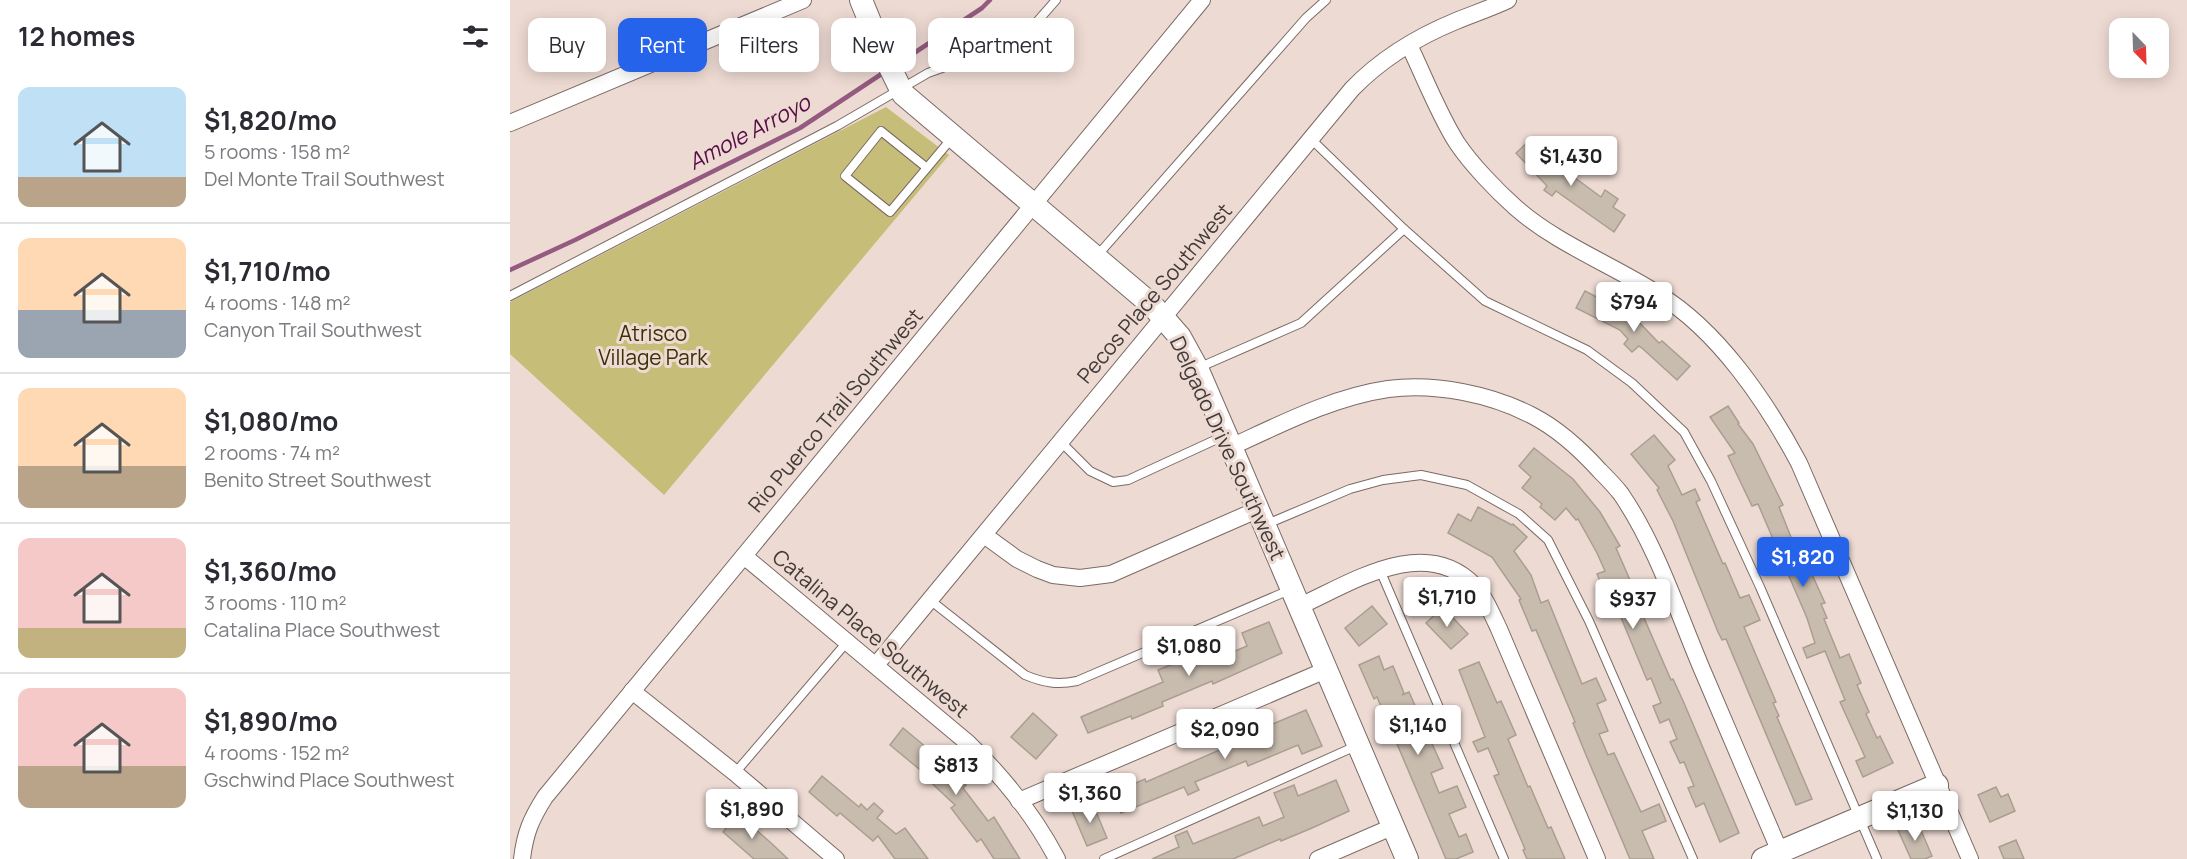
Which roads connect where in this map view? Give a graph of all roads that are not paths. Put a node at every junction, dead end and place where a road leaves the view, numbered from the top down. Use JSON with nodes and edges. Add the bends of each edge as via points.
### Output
{"nodes":[{"id":1,"x":803,"y":0,"type":"edge"},
{"id":2,"x":861,"y":0,"type":"edge"},
{"id":3,"x":1056,"y":0,"type":"edge"},
{"id":4,"x":1202,"y":0,"type":"edge"},
{"id":5,"x":1326,"y":0,"type":"edge"},
{"id":6,"x":1508,"y":0,"type":"edge"},
{"id":7,"x":1409,"y":45,"type":"junction"},
{"id":8,"x":895,"y":93,"type":"junction"},
{"id":9,"x":510,"y":123,"type":"edge"},
{"id":10,"x":953,"y":137,"type":"junction"},
{"id":11,"x":1311,"y":138,"type":"junction"},
{"id":12,"x":927,"y":168,"type":"junction"},
{"id":13,"x":1032,"y":204,"type":"junction"},
{"id":14,"x":1404,"y":229,"type":"junction"},
{"id":15,"x":1096,"y":257,"type":"junction"},
{"id":16,"x":510,"y":296,"type":"edge"},
{"id":17,"x":1164,"y":317,"type":"junction"},
{"id":18,"x":1197,"y":368,"type":"junction"},
{"id":19,"x":1060,"y":440,"type":"junction"},
{"id":20,"x":1228,"y":441,"type":"junction"},
{"id":21,"x":1261,"y":518,"type":"junction"},
{"id":22,"x":984,"y":535,"type":"junction"},
{"id":23,"x":744,"y":556,"type":"junction"},
{"id":24,"x":1380,"y":570,"type":"junction"},
{"id":25,"x":1296,"y":598,"type":"junction"},
{"id":26,"x":930,"y":600,"type":"junction"},
{"id":27,"x":847,"y":642,"type":"junction"},
{"id":28,"x":876,"y":664,"type":"junction"},
{"id":29,"x":1326,"y":670,"type":"junction"},
{"id":30,"x":632,"y":691,"type":"junction"},
{"id":31,"x":1357,"y":746,"type":"junction"},
{"id":32,"x":735,"y":773,"type":"junction"},
{"id":33,"x":1937,"y":785,"type":"junction"},
{"id":34,"x":1019,"y":801,"type":"junction"},
{"id":35,"x":1860,"y":818,"type":"junction"},
{"id":36,"x":1392,"y":827,"type":"junction"},
{"id":37,"x":1775,"y":857,"type":"edge"},
{"id":38,"x":522,"y":859,"type":"edge"},
{"id":39,"x":836,"y":859,"type":"edge"},
{"id":40,"x":1057,"y":859,"type":"edge"},
{"id":41,"x":1104,"y":859,"type":"edge"},
{"id":42,"x":1318,"y":859,"type":"edge"},
{"id":43,"x":1407,"y":859,"type":"edge"},
{"id":44,"x":1504,"y":859,"type":"edge"},
{"id":45,"x":1597,"y":859,"type":"edge"},
{"id":46,"x":1693,"y":859,"type":"edge"},
{"id":47,"x":1877,"y":859,"type":"edge"},
{"id":48,"x":1970,"y":859,"type":"edge"}],
"edges":[{"from":1,"to":9,"type":"street"},
{"from":2,"to":8,"type":"street","name":"Delgado Drive Southwest"},
{"from":3,"to":8,"type":"lane","via":[[1035,24],[995,49],[928,72]]},
{"from":4,"to":13,"type":"street","name":"Rio Puerco Trail Southwest"},
{"from":5,"to":15,"type":"lane","via":[[1283,43]]},
{"from":6,"to":7,"type":"street","name":"Pecos Place Southwest"},
{"from":7,"to":11,"type":"street","name":"Pecos Place Southwest","via":[[1370,71]]},
{"from":7,"to":33,"type":"street","via":[[1457,142],[1514,206],[1568,244],[1660,295],[1689,317],[1729,358],[1767,407],[1799,463]]},
{"from":8,"to":10,"type":"street","name":"Delgado Drive Southwest"},
{"from":8,"to":16,"type":"lane"},
{"from":10,"to":12,"type":"lane"},
{"from":10,"to":13,"type":"street","name":"Delgado Drive Southwest"},
{"from":11,"to":14,"type":"lane"},
{"from":11,"to":17,"type":"street","name":"Pecos Place Southwest"},
{"from":12,"to":12,"type":"lane","via":[[890,212],[845,176],[881,131]]},
{"from":13,"to":15,"type":"street","name":"Delgado Drive Southwest"},
{"from":13,"to":23,"type":"street","name":"Rio Puerco Trail Southwest"},
{"from":14,"to":18,"type":"lane","via":[[1301,323]]},
{"from":14,"to":35,"type":"lane","via":[[1485,300],[1587,350],[1632,382],[1684,432],[1760,587]]},
{"from":15,"to":17,"type":"street","name":"Delgado Drive Southwest"},
{"from":17,"to":18,"type":"street","name":"Delgado Drive Southwest"},
{"from":17,"to":19,"type":"street","name":"Pecos Place Southwest"},
{"from":18,"to":20,"type":"street","name":"Delgado Drive Southwest"},
{"from":19,"to":20,"type":"lane","via":[[1090,471],[1113,482],[1128,480]]},
{"from":19,"to":22,"type":"street","name":"Pecos Place Southwest"},
{"from":20,"to":21,"type":"street","name":"Delgado Drive Southwest"},
{"from":20,"to":37,"type":"street","via":[[1367,393],[1421,388],[1490,398],[1533,416],[1563,436],[1620,492],[1636,519]]},
{"from":21,"to":22,"type":"street","via":[[1111,574],[1080,578],[1037,569]]},
{"from":21,"to":25,"type":"street","name":"Delgado Drive Southwest"},
{"from":21,"to":46,"type":"lane","via":[[1383,480],[1421,475],[1467,485],[1519,514],[1548,540],[1589,621]]},
{"from":22,"to":26,"type":"street","name":"Pecos Place Southwest"},
{"from":23,"to":27,"type":"street","name":"Catalina Place Southwest"},
{"from":23,"to":30,"type":"street","name":"Rio Puerco Trail Southwest"},
{"from":24,"to":25,"type":"street"},
{"from":24,"to":44,"type":"lane"},
{"from":24,"to":45,"type":"street","via":[[1408,562],[1426,563],[1443,566],[1474,586],[1499,629]]},
{"from":25,"to":26,"type":"lane","via":[[1061,685],[1025,675]]},
{"from":25,"to":29,"type":"street","name":"Delgado Drive Southwest"},
{"from":26,"to":28,"type":"street","name":"Pecos Place Southwest"},
{"from":27,"to":28,"type":"street","name":"Catalina Place Southwest"},
{"from":27,"to":32,"type":"lane"},
{"from":28,"to":34,"type":"street","name":"Catalina Place Southwest","via":[[968,743],[994,768]]},
{"from":29,"to":31,"type":"street","name":"Delgado Drive Southwest"},
{"from":29,"to":34,"type":"street"},
{"from":30,"to":32,"type":"street"},
{"from":30,"to":38,"type":"street","name":"Rio Puerco Trail Southwest","via":[[535,813],[525,833]]},
{"from":31,"to":36,"type":"street","name":"Delgado Drive Southwest"},
{"from":31,"to":41,"type":"lane"},
{"from":32,"to":39,"type":"street"},
{"from":33,"to":35,"type":"street"},
{"from":33,"to":48,"type":"street"},
{"from":34,"to":40,"type":"street","name":"Catalina Place Southwest"},
{"from":35,"to":37,"type":"street"},
{"from":35,"to":47,"type":"lane"},
{"from":36,"to":42,"type":"street"},
{"from":36,"to":43,"type":"street","name":"Delgado Drive Southwest"}]}
